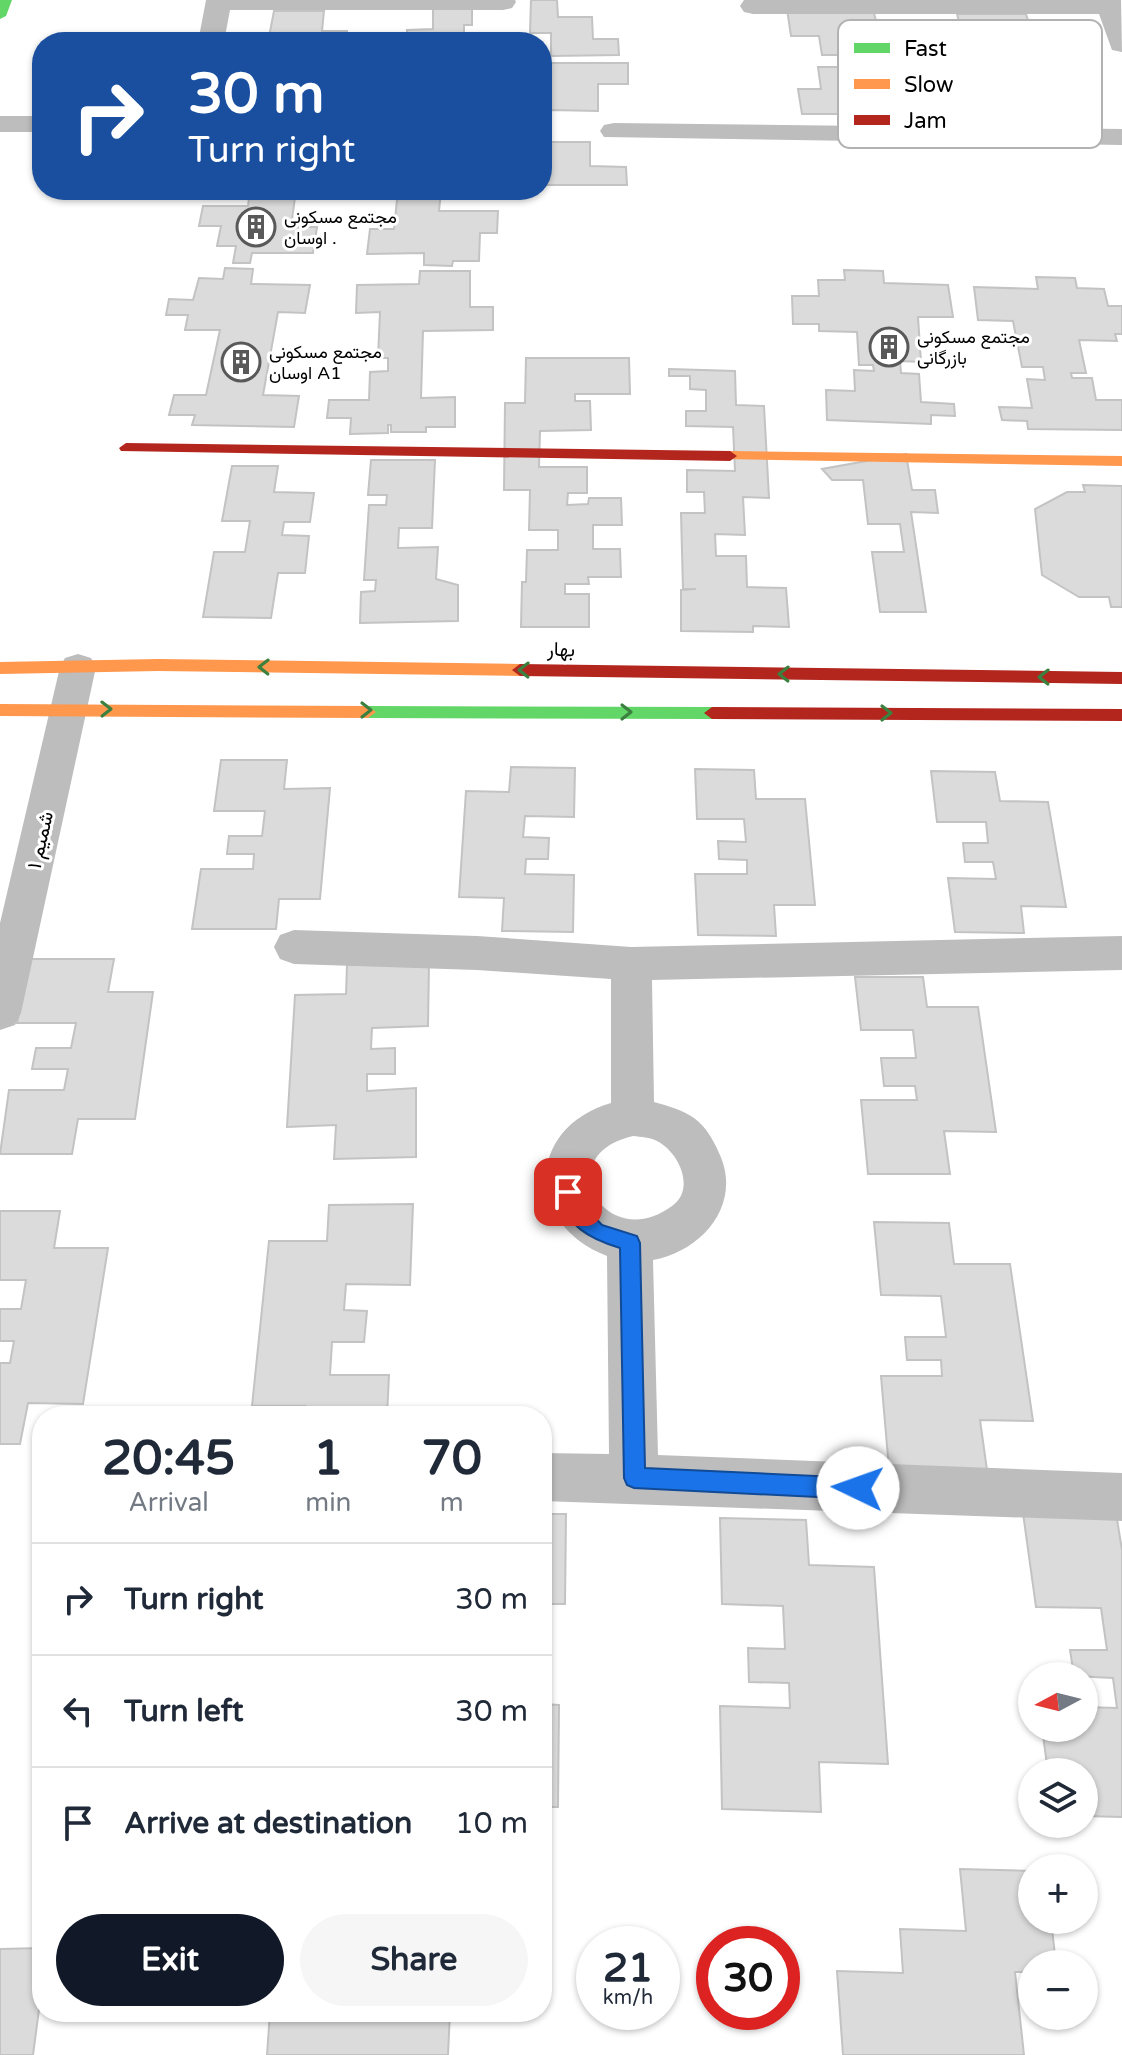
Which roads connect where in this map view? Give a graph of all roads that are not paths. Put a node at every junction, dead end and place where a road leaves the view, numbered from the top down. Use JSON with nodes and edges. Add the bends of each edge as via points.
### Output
{"nodes":[{"id":1,"x":6,"y":0,"type":"edge"},
{"id":2,"x":219,"y":1,"type":"edge"},
{"id":3,"x":503,"y":2,"type":"dead end"},
{"id":4,"x":1109,"y":3,"type":"edge"},
{"id":5,"x":753,"y":6,"type":"dead end"},
{"id":6,"x":0,"y":16,"type":"edge"},
{"id":7,"x":213,"y":32,"type":"edge"},
{"id":8,"x":1122,"y":44,"type":"edge"},
{"id":9,"x":0,"y":124,"type":"edge"},
{"id":10,"x":32,"y":124,"type":"edge"},
{"id":11,"x":614,"y":131,"type":"dead end"},
{"id":12,"x":838,"y":134,"type":"edge"},
{"id":13,"x":1102,"y":137,"type":"edge"},
{"id":14,"x":1122,"y":137,"type":"edge"},
{"id":15,"x":126,"y":448,"type":"dead end"},
{"id":16,"x":1122,"y":461,"type":"edge"},
{"id":17,"x":78,"y":667,"type":"junction"},
{"id":18,"x":0,"y":668,"type":"edge"},
{"id":19,"x":1122,"y":678,"type":"edge"},
{"id":20,"x":0,"y":710,"type":"edge"},
{"id":21,"x":69,"y":710,"type":"junction"},
{"id":22,"x":1122,"y":715,"type":"edge"},
{"id":23,"x":294,"y":947,"type":"dead end"},
{"id":24,"x":1122,"y":953,"type":"edge"},
{"id":25,"x":631,"y":964,"type":"junction"},
{"id":26,"x":0,"y":1013,"type":"edge"},
{"id":27,"x":633,"y":1117,"type":"junction"},
{"id":28,"x":630,"y":1243,"type":"junction"},
{"id":29,"x":552,"y":1477,"type":"edge"},
{"id":30,"x":634,"y":1478,"type":"junction"},
{"id":31,"x":1122,"y":1497,"type":"edge"}],
"edges":[{"from":1,"to":6,"type":"street"},
{"from":2,"to":3,"type":"street"},
{"from":2,"to":7,"type":"street"},
{"from":4,"to":5,"type":"street"},
{"from":4,"to":8,"type":"street"},
{"from":9,"to":10,"type":"street"},
{"from":11,"to":12,"type":"street"},
{"from":13,"to":14,"type":"street"},
{"from":15,"to":16,"type":"street"},
{"from":17,"to":18,"type":"street","name":"بهار"},
{"from":19,"to":17,"type":"street","name":"بهار","one_way":true},
{"from":17,"to":21,"type":"street","name":"شمیم ۱"},
{"from":20,"to":21,"type":"street"},
{"from":21,"to":22,"type":"street","one_way":true},
{"from":21,"to":26,"type":"street","name":"شمیم ۱"},
{"from":23,"to":25,"type":"street"},
{"from":24,"to":25,"type":"street"},
{"from":25,"to":27,"type":"street"},
{"from":27,"to":28,"type":"street","via":[[600,1125],[575,1147],[564,1176],[572,1207],[596,1231]]},
{"from":27,"to":28,"type":"street","via":[[680,1132],[696,1149],[705,1170],[705,1193],[696,1214],[679,1231],[656,1241]]},
{"from":28,"to":30,"type":"street"},
{"from":29,"to":30,"type":"street"},
{"from":30,"to":31,"type":"street"}]}
